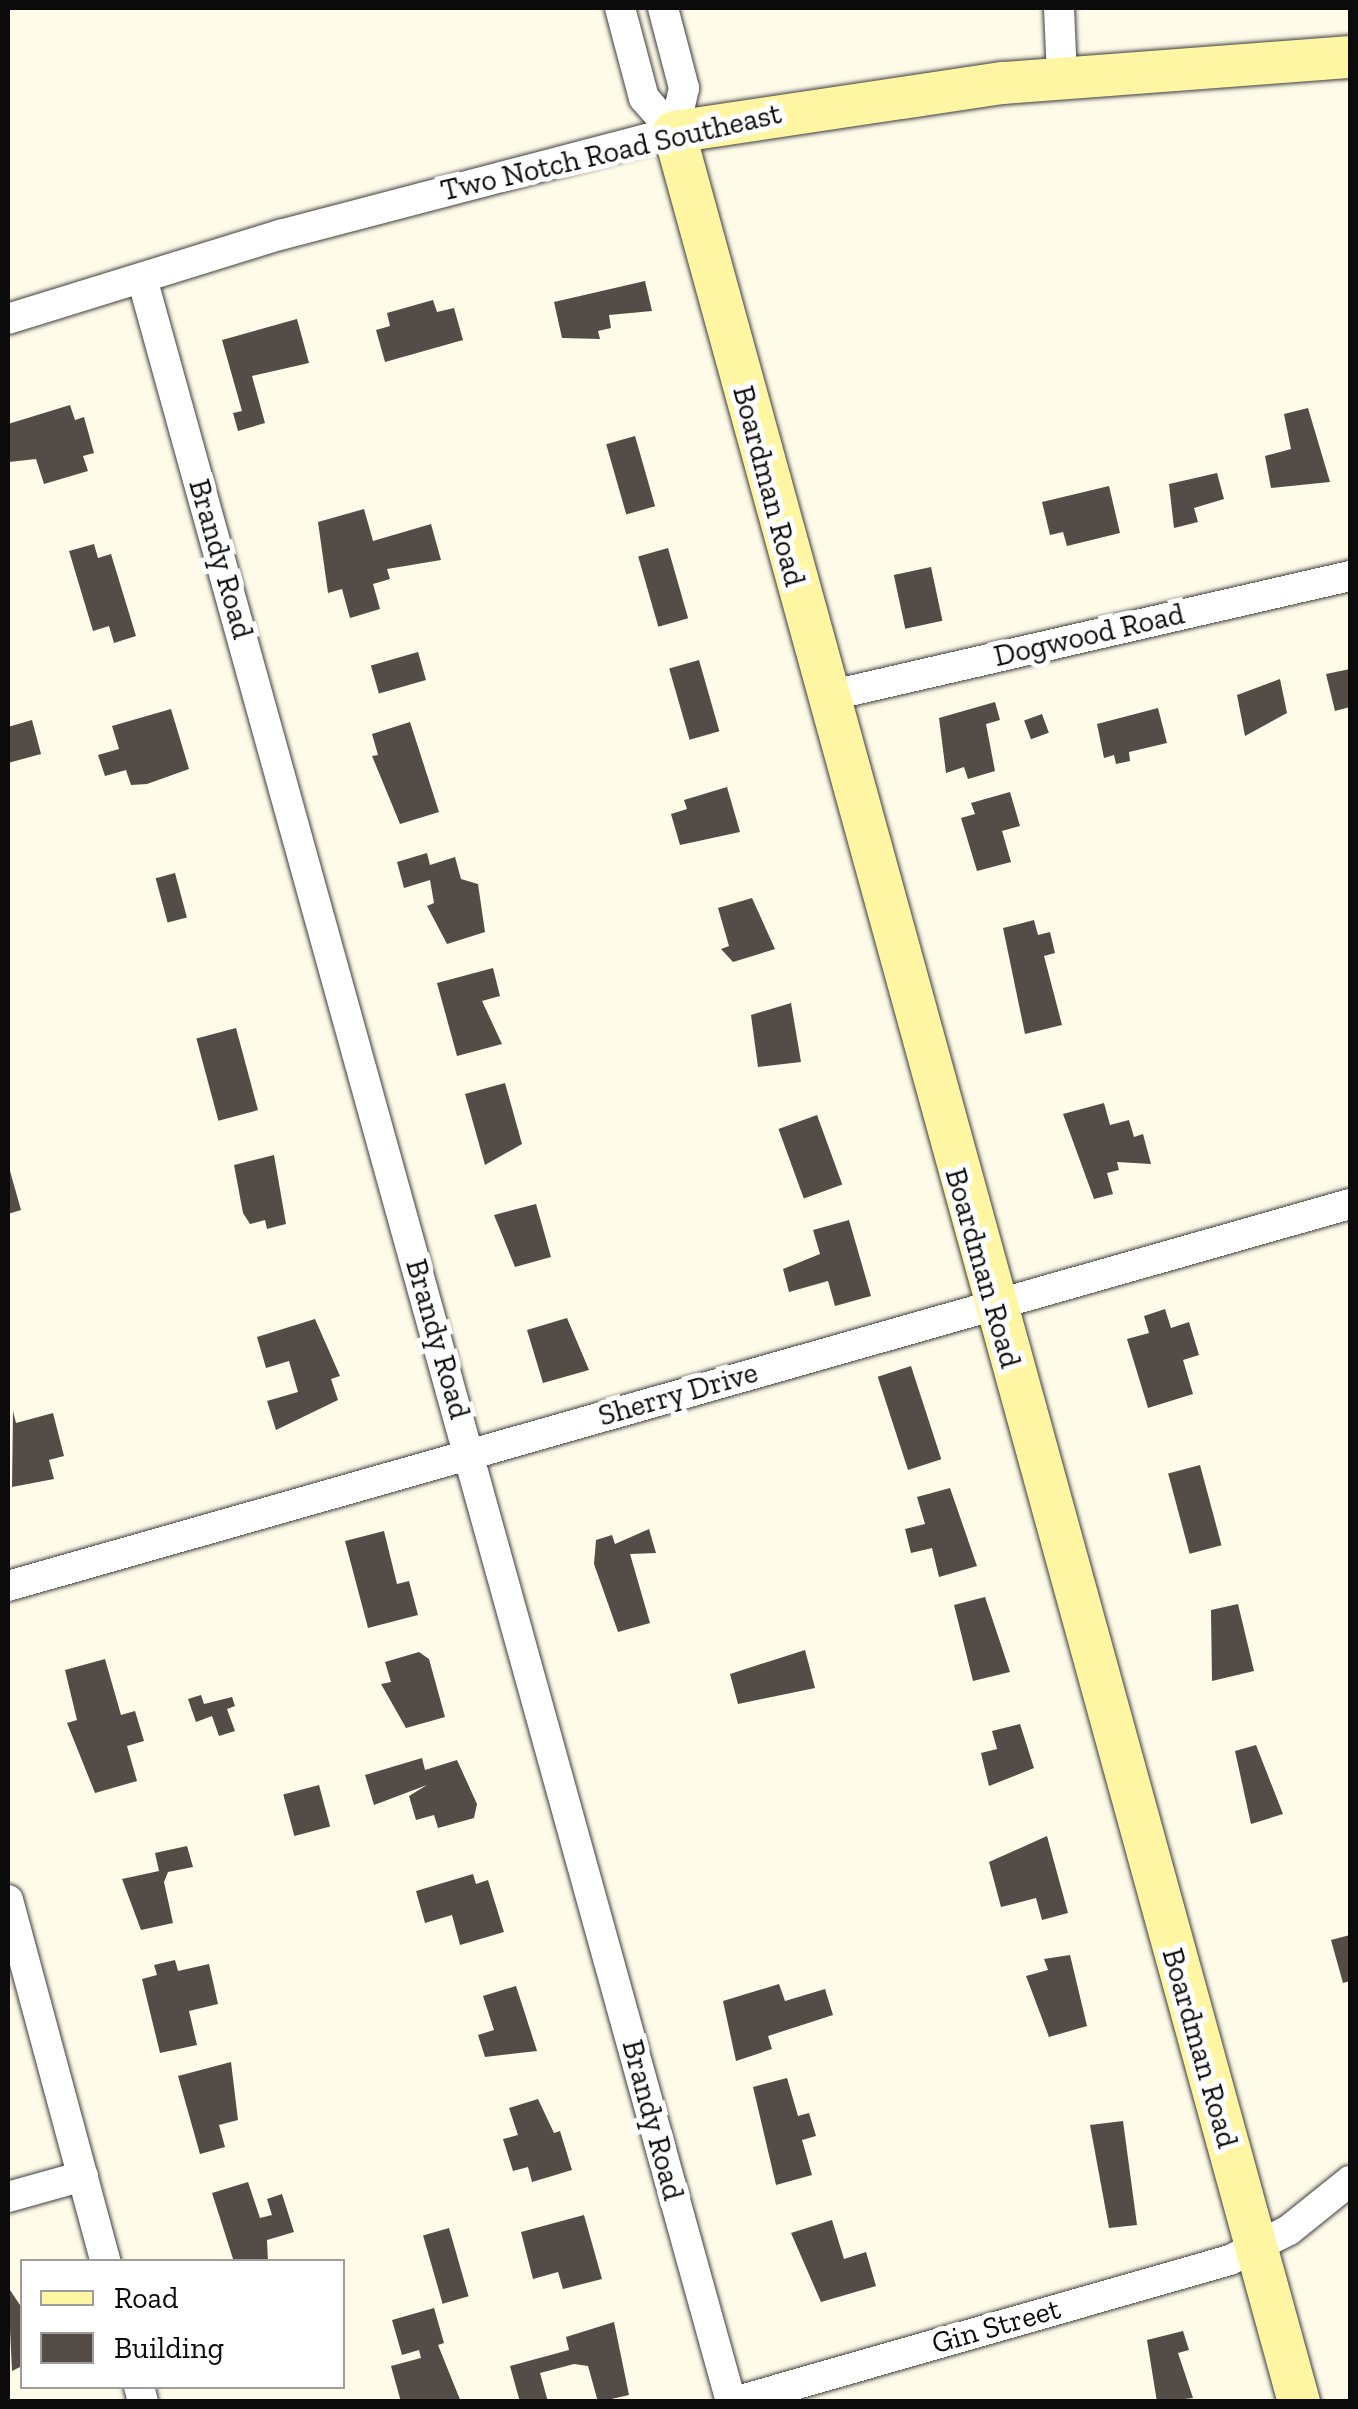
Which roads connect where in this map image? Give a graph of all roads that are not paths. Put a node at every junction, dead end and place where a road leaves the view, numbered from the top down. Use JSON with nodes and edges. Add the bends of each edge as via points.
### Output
{"nodes":[{"id":1,"x":620,"y":8,"type":"edge"},
{"id":2,"x":663,"y":8,"type":"edge"},
{"id":3,"x":1059,"y":8,"type":"edge"},
{"id":4,"x":1350,"y":57,"type":"edge"},
{"id":5,"x":1062,"y":78,"type":"junction"},
{"id":6,"x":674,"y":132,"type":"junction"},
{"id":7,"x":142,"y":278,"type":"junction"},
{"id":8,"x":8,"y":319,"type":"edge"},
{"id":9,"x":1350,"y":576,"type":"edge"},
{"id":10,"x":828,"y":696,"type":"junction"},
{"id":11,"x":1350,"y":1204,"type":"edge"},
{"id":12,"x":993,"y":1302,"type":"junction"},
{"id":13,"x":472,"y":1457,"type":"junction"},
{"id":14,"x":8,"y":1586,"type":"edge"},
{"id":15,"x":8,"y":1900,"type":"edge"},
{"id":16,"x":83,"y":2176,"type":"junction"},
{"id":17,"x":1350,"y":2181,"type":"edge"},
{"id":18,"x":8,"y":2197,"type":"edge"},
{"id":19,"x":1256,"y":2248,"type":"junction"},
{"id":20,"x":105,"y":2259,"type":"edge"},
{"id":21,"x":733,"y":2402,"type":"edge"},
{"id":22,"x":1299,"y":2402,"type":"edge"}],
"edges":[{"from":1,"to":6,"type":"street","name":"Boardman Road","via":[[644,98]]},
{"from":2,"to":6,"type":"street","name":"Boardman Road","via":[[684,88]]},
{"from":3,"to":5,"type":"street"},
{"from":4,"to":5,"type":"street","name":"Two Notch Road Southeast"},
{"from":5,"to":6,"type":"street","name":"Two Notch Road Southeast","via":[[844,102]]},
{"from":6,"to":7,"type":"street","name":"Two Notch Road Southeast"},
{"from":6,"to":10,"type":"street","name":"Boardman Road"},
{"from":7,"to":8,"type":"street","name":"Two Notch Road Southeast"},
{"from":7,"to":13,"type":"street","name":"Brandy Road"},
{"from":9,"to":10,"type":"street","name":"Dogwood Road"},
{"from":10,"to":12,"type":"street","name":"Boardman Road"},
{"from":11,"to":12,"type":"street","name":"Sherry Drive"},
{"from":12,"to":13,"type":"street","name":"Sherry Drive"},
{"from":12,"to":19,"type":"street","name":"Boardman Road"},
{"from":13,"to":14,"type":"street","name":"Sherry Drive"},
{"from":13,"to":21,"type":"street","name":"Brandy Road"},
{"from":15,"to":16,"type":"street"},
{"from":16,"to":18,"type":"street"},
{"from":16,"to":20,"type":"street"},
{"from":17,"to":19,"type":"street","name":"Gin Street"},
{"from":19,"to":21,"type":"street","name":"Gin Street"},
{"from":19,"to":22,"type":"street","name":"Boardman Road"}]}
